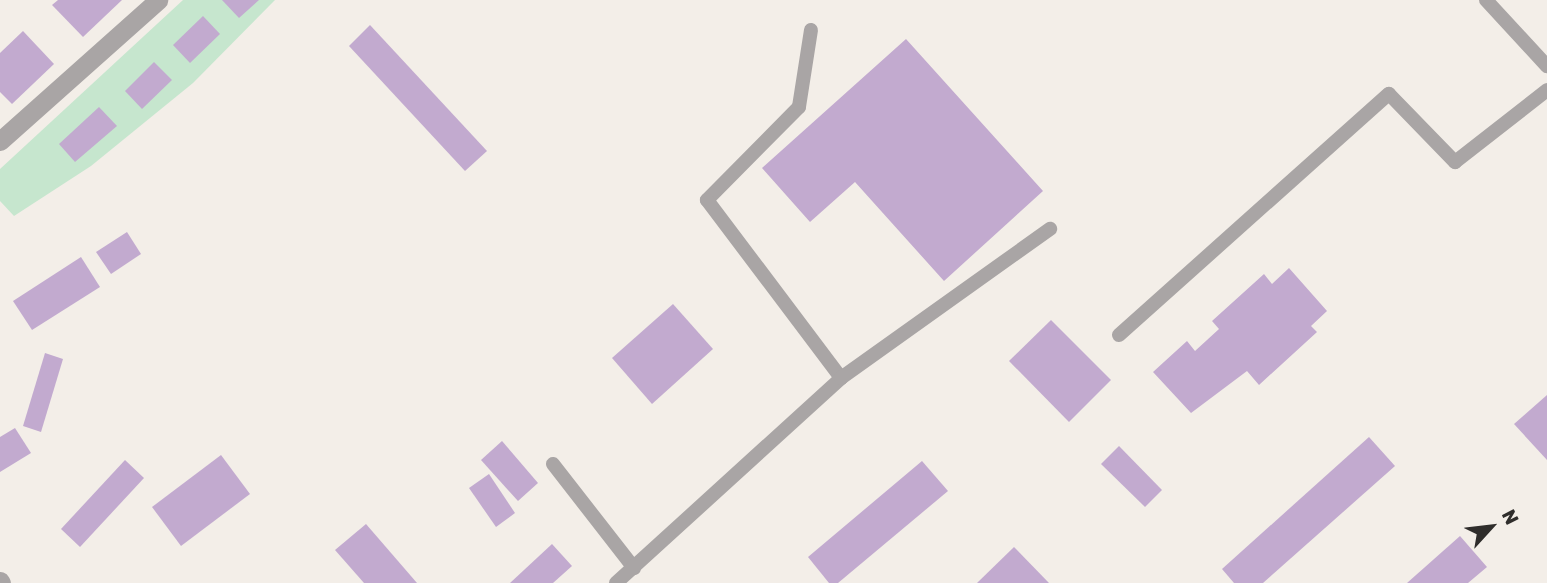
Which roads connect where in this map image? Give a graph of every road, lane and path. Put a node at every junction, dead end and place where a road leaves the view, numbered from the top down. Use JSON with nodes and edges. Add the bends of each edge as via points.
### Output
{"nodes":[{"id":1,"x":158,"y":0,"type":"edge"},
{"id":2,"x":1486,"y":0,"type":"edge"},
{"id":3,"x":811,"y":30,"type":"dead end"},
{"id":4,"x":1547,"y":66,"type":"edge"},
{"id":5,"x":1547,"y":90,"type":"edge"},
{"id":6,"x":0,"y":141,"type":"edge"},
{"id":7,"x":1050,"y":229,"type":"dead end"},
{"id":8,"x":1119,"y":335,"type":"dead end"},
{"id":9,"x":841,"y":378,"type":"junction"},
{"id":10,"x":553,"y":464,"type":"dead end"},
{"id":11,"x":634,"y":568,"type":"junction"},
{"id":12,"x":617,"y":583,"type":"edge"}],
"edges":[{"from":1,"to":6,"type":"street"},
{"from":2,"to":4,"type":"lane"},
{"from":3,"to":9,"type":"lane","via":[[799,107],[707,200]]},
{"from":5,"to":8,"type":"lane","via":[[1455,162],[1389,94]]},
{"from":7,"to":9,"type":"lane"},
{"from":9,"to":11,"type":"lane"},
{"from":10,"to":11,"type":"lane"},
{"from":11,"to":12,"type":"lane"}]}
